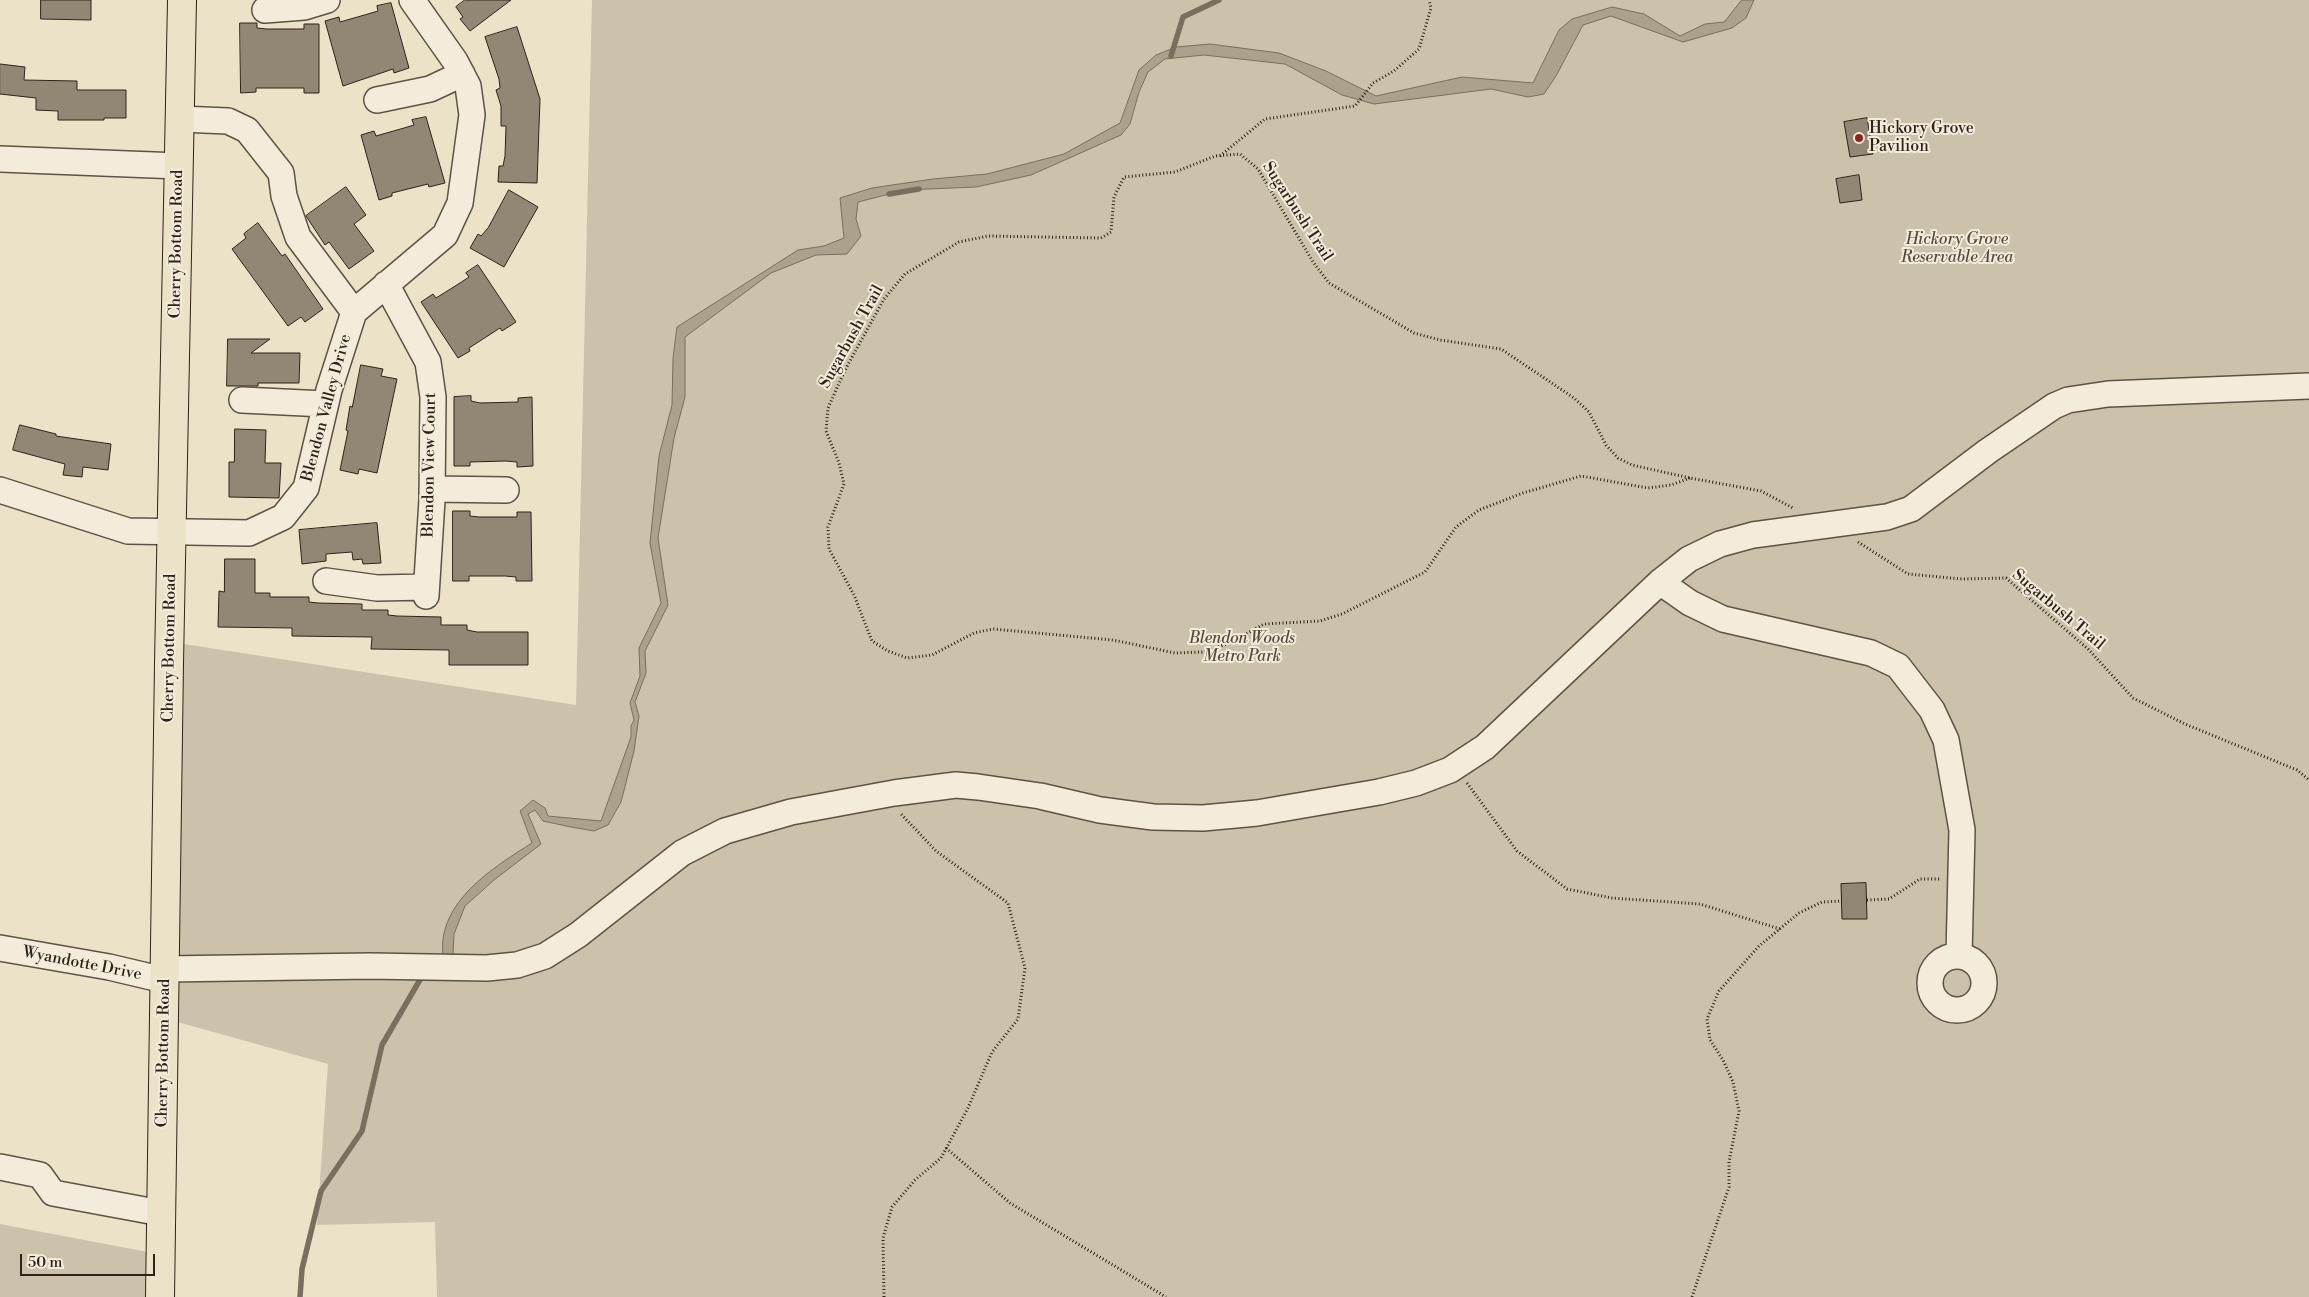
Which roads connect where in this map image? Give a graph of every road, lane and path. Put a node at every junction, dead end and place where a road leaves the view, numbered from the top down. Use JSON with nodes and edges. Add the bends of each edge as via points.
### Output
{"nodes":[{"id":1,"x":182,"y":0,"type":"edge"},
{"id":2,"x":327,"y":0,"type":"edge"},
{"id":3,"x":412,"y":0,"type":"edge"},
{"id":4,"x":1428,"y":0,"type":"edge"},
{"id":5,"x":265,"y":10,"type":"dead end"},
{"id":6,"x":462,"y":74,"type":"junction"},
{"id":7,"x":376,"y":100,"type":"dead end"},
{"id":8,"x":180,"y":119,"type":"junction"},
{"id":9,"x":1220,"y":156,"type":"junction"},
{"id":10,"x":0,"y":160,"type":"edge"},
{"id":11,"x":179,"y":166,"type":"junction"},
{"id":12,"x":386,"y":284,"type":"junction"},
{"id":13,"x":354,"y":312,"type":"junction"},
{"id":14,"x":2309,"y":386,"type":"edge"},
{"id":15,"x":242,"y":400,"type":"dead end"},
{"id":16,"x":325,"y":404,"type":"junction"},
{"id":17,"x":1690,"y":478,"type":"junction"},
{"id":18,"x":432,"y":489,"type":"junction"},
{"id":19,"x":0,"y":490,"type":"edge"},
{"id":20,"x":506,"y":490,"type":"dead end"},
{"id":21,"x":1798,"y":511,"type":"dead end"},
{"id":22,"x":1834,"y":525,"type":"junction"},
{"id":23,"x":172,"y":532,"type":"junction"},
{"id":24,"x":326,"y":581,"type":"dead end"},
{"id":25,"x":1660,"y":582,"type":"junction"},
{"id":26,"x":1456,"y":767,"type":"junction"},
{"id":27,"x":2309,"y":780,"type":"edge"},
{"id":28,"x":883,"y":795,"type":"junction"},
{"id":29,"x":1961,"y":881,"type":"junction"},
{"id":30,"x":1867,"y":900,"type":"dead end"},
{"id":31,"x":1842,"y":901,"type":"dead end"},
{"id":32,"x":1780,"y":929,"type":"junction"},
{"id":33,"x":0,"y":948,"type":"edge"},
{"id":34,"x":1959,"y":956,"type":"dead end"},
{"id":35,"x":164,"y":974,"type":"junction"},
{"id":36,"x":946,"y":1148,"type":"junction"},
{"id":37,"x":0,"y":1167,"type":"edge"},
{"id":38,"x":162,"y":1213,"type":"junction"},
{"id":39,"x":160,"y":1297,"type":"edge"},
{"id":40,"x":884,"y":1297,"type":"edge"},
{"id":41,"x":1166,"y":1297,"type":"edge"},
{"id":42,"x":1692,"y":1297,"type":"edge"}],
"edges":[{"from":1,"to":8,"type":"main road","name":"Cherry Bottom Road"},
{"from":2,"to":5,"type":"street","via":[[304,7]]},
{"from":3,"to":6,"type":"street","name":"Blendon Valley Drive"},
{"from":4,"to":9,"type":"path","via":[[1431,8],[1419,49],[1373,83],[1354,106],[1265,119]]},
{"from":6,"to":7,"type":"street","via":[[430,89]]},
{"from":6,"to":12,"type":"street","name":"Blendon Valley Drive","via":[[468,86],[472,114],[460,203],[445,235]]},
{"from":8,"to":11,"type":"main road","name":"Cherry Bottom Road"},
{"from":8,"to":13,"type":"street","via":[[228,120],[247,130],[281,174],[284,196],[298,237]]},
{"from":9,"to":17,"type":"path","name":"Sugarbush Trail","via":[[1240,154],[1258,168],[1313,262],[1329,283],[1414,333],[1501,349],[1574,398],[1589,412],[1606,445],[1618,458]]},
{"from":9,"to":17,"type":"path","name":"Sugarbush Trail","via":[[1175,172],[1124,177],[1114,197],[1111,232],[1101,238],[988,236],[959,242],[906,274],[884,299],[828,408],[826,430],[844,484],[828,527],[829,549],[854,595],[872,641],[907,658],[932,655],[974,633],[993,629],[1113,640],[1175,653],[1202,652],[1230,643],[1264,624],[1320,621],[1342,614],[1425,572],[1456,528],[1479,510],[1523,493],[1581,476],[1648,488]]},
{"from":10,"to":11,"type":"street"},
{"from":11,"to":23,"type":"main road","name":"Cherry Bottom Road"},
{"from":12,"to":13,"type":"street","name":"Blendon Valley Drive"},
{"from":12,"to":18,"type":"street","name":"Blendon View Court","via":[[428,362],[433,397]]},
{"from":13,"to":16,"type":"street","name":"Blendon Valley Drive"},
{"from":14,"to":22,"type":"street","name":"Wyandotte Drive","via":[[2108,394],[2068,400],[1988,451],[1911,509],[1887,517]]},
{"from":15,"to":16,"type":"street"},
{"from":16,"to":23,"type":"street","name":"Blendon Valley Drive","via":[[306,488],[283,517],[249,533]]},
{"from":17,"to":21,"type":"path","name":"Sugarbush Trail","via":[[1761,490]]},
{"from":18,"to":20,"type":"street"},
{"from":18,"to":24,"type":"street","name":"Blendon View Court","via":[[426,592]]},
{"from":19,"to":23,"type":"street","name":"Blendon Valley Drive","via":[[128,531]]},
{"from":22,"to":25,"type":"street","name":"Wyandotte Drive","via":[[1753,535],[1720,544],[1689,559]]},
{"from":22,"to":27,"type":"path","name":"Sugarbush Trail","via":[[1908,574],[1962,580],[2006,578],[2088,648],[2133,698],[2185,724],[2296,770]]},
{"from":23,"to":35,"type":"main road","name":"Cherry Bottom Road"},
{"from":25,"to":26,"type":"street","name":"Wyandotte Drive","via":[[1485,747]]},
{"from":25,"to":29,"type":"street","via":[[1690,603],[1723,619],[1871,653],[1898,666],[1932,710],[1946,740],[1962,830]]},
{"from":26,"to":28,"type":"street","name":"Wyandotte Drive","via":[[1416,783],[1379,792],[1257,813],[1204,818],[1136,815],[978,786],[956,785]]},
{"from":26,"to":32,"type":"path","via":[[1517,851],[1567,889],[1612,898],[1700,904]]},
{"from":28,"to":35,"type":"street","name":"Wyandotte Drive","via":[[764,819],[725,831],[682,853],[578,935],[545,956],[517,965],[487,968],[360,966]]},
{"from":28,"to":36,"type":"path","via":[[936,851],[1008,904],[1025,968],[1018,1019],[992,1052],[968,1108]]},
{"from":29,"to":30,"type":"path","via":[[1920,880],[1889,899]]},
{"from":29,"to":34,"type":"street"},
{"from":31,"to":32,"type":"path","via":[[1822,902],[1799,913]]},
{"from":32,"to":42,"type":"path","via":[[1759,946],[1719,991],[1707,1018],[1710,1040],[1733,1082],[1739,1111],[1729,1162],[1729,1187]]},
{"from":33,"to":35,"type":"street","name":"Wyandotte Drive"},
{"from":35,"to":38,"type":"main road","name":"Cherry Bottom Road"},
{"from":36,"to":40,"type":"path","via":[[892,1207],[884,1238]]},
{"from":36,"to":41,"type":"path","via":[[1010,1203]]},
{"from":37,"to":38,"type":"street","via":[[40,1175],[52,1193]]},
{"from":38,"to":39,"type":"main road","name":"Cherry Bottom Road"}]}
